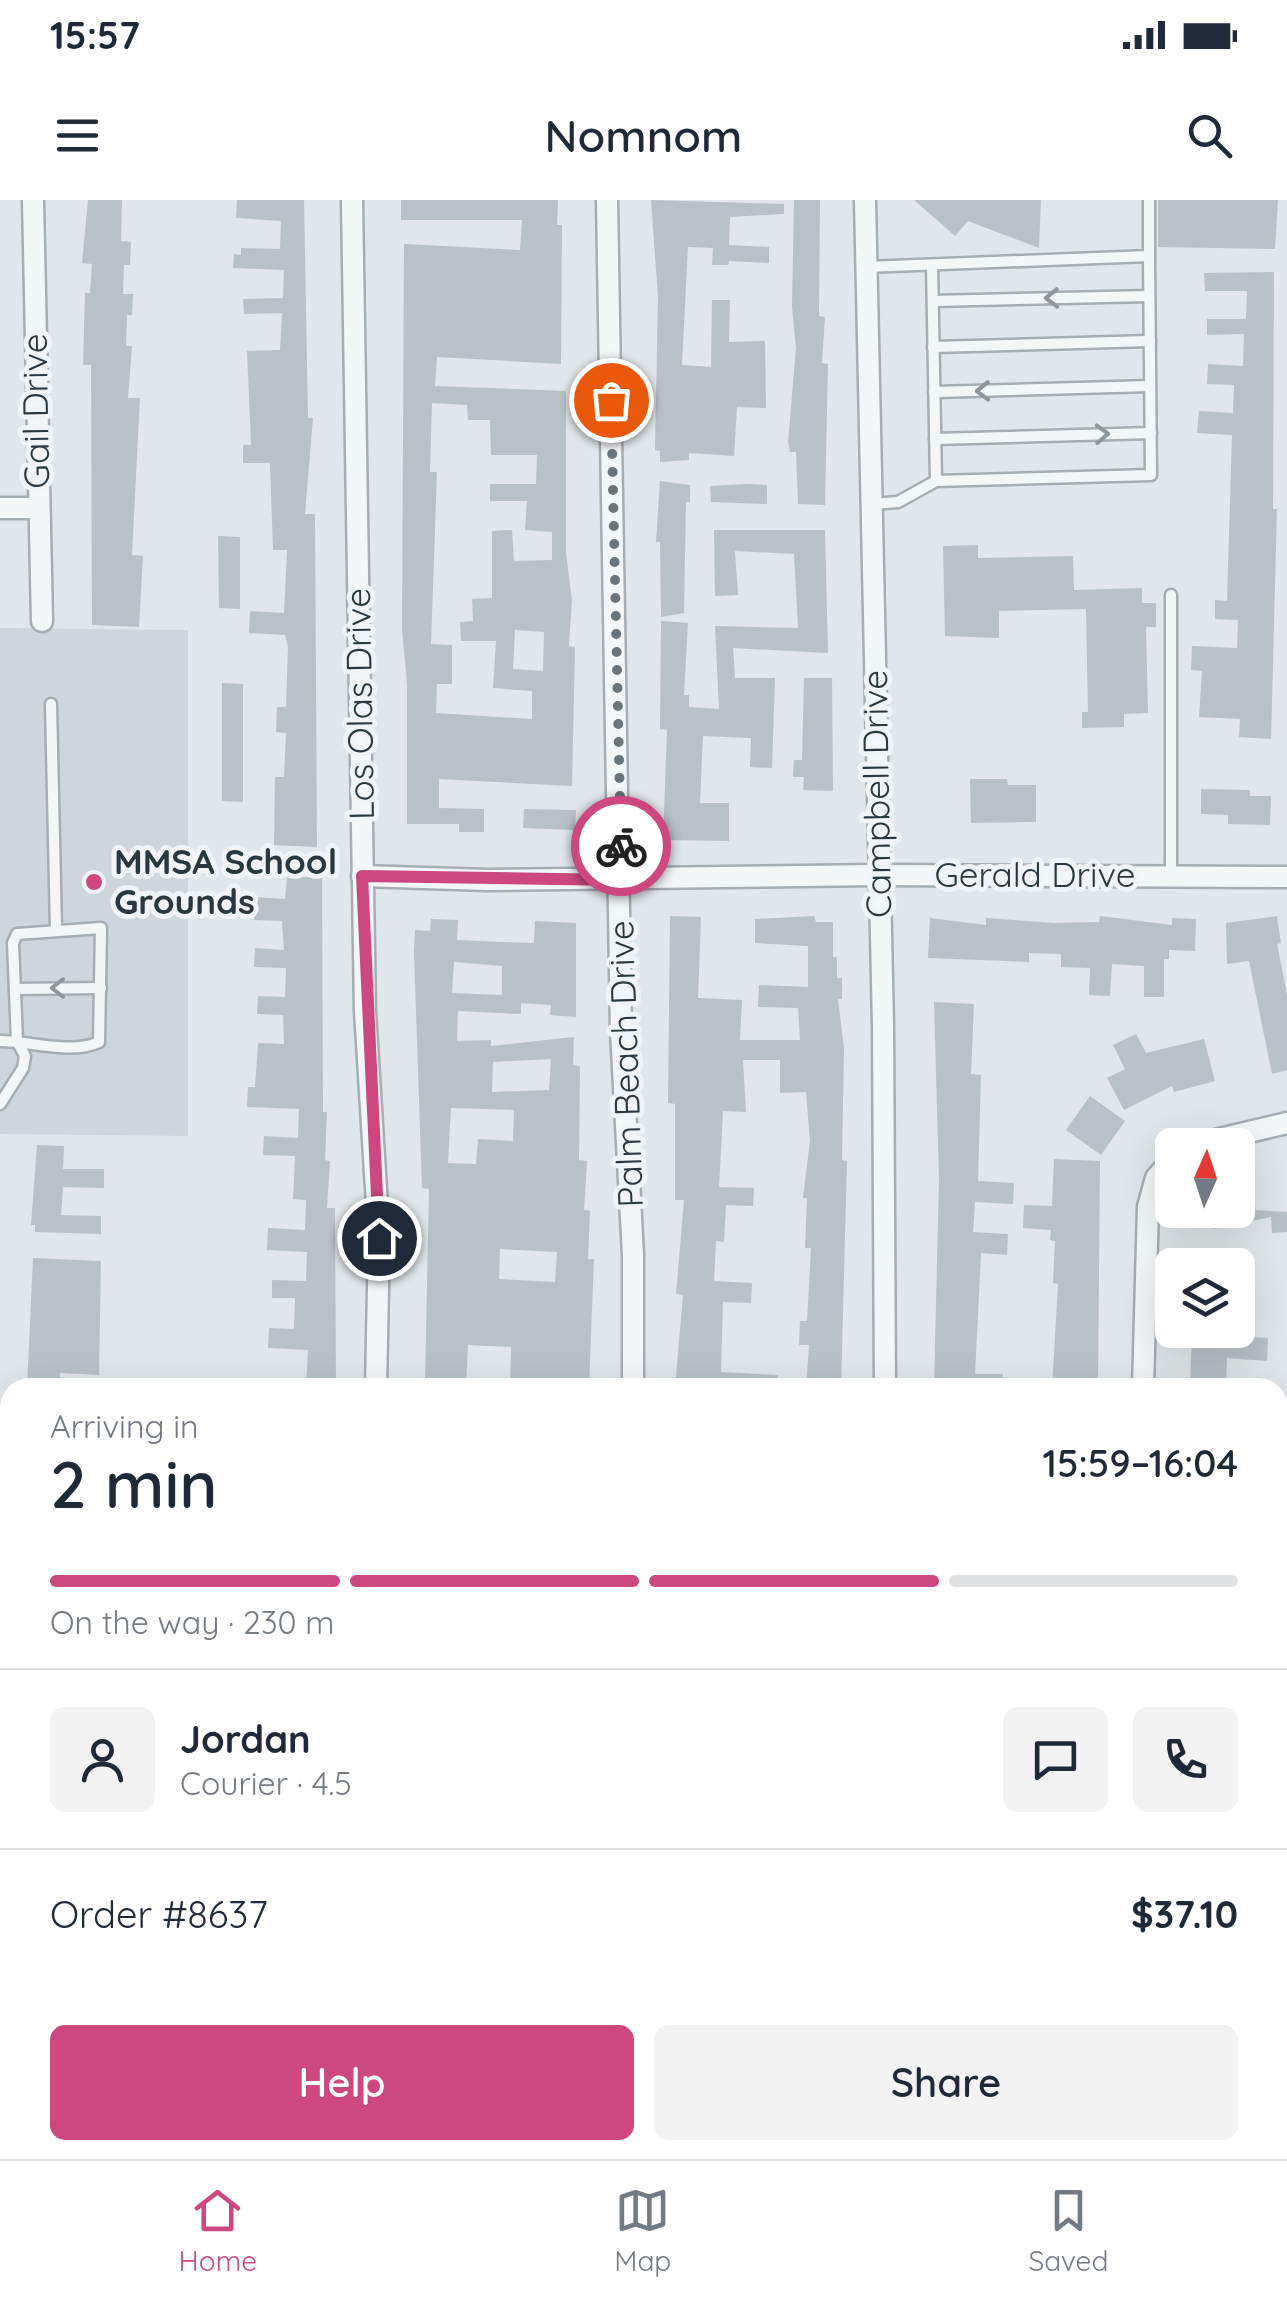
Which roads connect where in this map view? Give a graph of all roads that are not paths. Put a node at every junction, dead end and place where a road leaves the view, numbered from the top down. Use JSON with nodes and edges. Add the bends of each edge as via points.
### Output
{"nodes":[{"id":1,"x":33,"y":200,"type":"edge"},
{"id":2,"x":352,"y":200,"type":"edge"},
{"id":3,"x":607,"y":200,"type":"edge"},
{"id":4,"x":865,"y":200,"type":"edge"},
{"id":5,"x":1148,"y":200,"type":"edge"},
{"id":6,"x":1149,"y":256,"type":"junction"},
{"id":7,"x":932,"y":265,"type":"junction"},
{"id":8,"x":866,"y":267,"type":"junction"},
{"id":9,"x":1149,"y":296,"type":"junction"},
{"id":10,"x":933,"y":301,"type":"junction"},
{"id":11,"x":1150,"y":341,"type":"junction"},
{"id":12,"x":934,"y":347,"type":"junction"},
{"id":13,"x":1150,"y":386,"type":"junction"},
{"id":14,"x":934,"y":392,"type":"junction"},
{"id":15,"x":1151,"y":433,"type":"junction"},
{"id":16,"x":935,"y":439,"type":"junction"},
{"id":17,"x":936,"y":481,"type":"junction"},
{"id":18,"x":871,"y":504,"type":"junction"},
{"id":19,"x":0,"y":508,"type":"edge"},
{"id":20,"x":37,"y":508,"type":"junction"},
{"id":21,"x":1171,"y":595,"type":"dead end"},
{"id":22,"x":42,"y":621,"type":"dead end"},
{"id":23,"x":51,"y":704,"type":"dead end"},
{"id":24,"x":878,"y":875,"type":"junction"},
{"id":25,"x":362,"y":876,"type":"junction"},
{"id":26,"x":1170,"y":876,"type":"junction"},
{"id":27,"x":1287,"y":877,"type":"edge"},
{"id":28,"x":622,"y":880,"type":"junction"},
{"id":29,"x":56,"y":930,"type":"junction"},
{"id":30,"x":102,"y":988,"type":"junction"},
{"id":31,"x":15,"y":989,"type":"junction"},
{"id":32,"x":0,"y":1041,"type":"edge"},
{"id":33,"x":16,"y":1041,"type":"junction"},
{"id":34,"x":0,"y":1104,"type":"edge"},
{"id":35,"x":1287,"y":1123,"type":"edge"},
{"id":36,"x":1255,"y":1131,"type":"edge"},
{"id":37,"x":1155,"y":1182,"type":"edge"},
{"id":38,"x":376,"y":1378,"type":"edge"},
{"id":39,"x":632,"y":1378,"type":"edge"},
{"id":40,"x":885,"y":1378,"type":"edge"},
{"id":41,"x":1142,"y":1378,"type":"edge"}],
"edges":[{"from":1,"to":20,"type":"street","name":"Gail Drive"},
{"from":2,"to":25,"type":"street","name":"Los Olas Drive"},
{"from":3,"to":28,"type":"street","name":"Palm Beach Drive"},
{"from":4,"to":8,"type":"street","name":"Campbell Drive"},
{"from":5,"to":6,"type":"lane"},
{"from":6,"to":7,"type":"lane"},
{"from":6,"to":9,"type":"lane"},
{"from":7,"to":8,"type":"lane"},
{"from":7,"to":10,"type":"lane"},
{"from":8,"to":18,"type":"street","name":"Campbell Drive"},
{"from":9,"to":10,"type":"lane","one_way":true},
{"from":9,"to":11,"type":"lane"},
{"from":10,"to":12,"type":"lane"},
{"from":11,"to":12,"type":"lane"},
{"from":11,"to":13,"type":"lane"},
{"from":12,"to":14,"type":"lane"},
{"from":13,"to":14,"type":"lane","one_way":true},
{"from":13,"to":15,"type":"lane"},
{"from":14,"to":16,"type":"lane"},
{"from":16,"to":15,"type":"lane","one_way":true},
{"from":15,"to":17,"type":"lane","via":[[1151,475]]},
{"from":16,"to":17,"type":"lane"},
{"from":17,"to":18,"type":"lane","via":[[898,502]]},
{"from":18,"to":24,"type":"street","name":"Campbell Drive"},
{"from":19,"to":20,"type":"street"},
{"from":20,"to":22,"type":"street","name":"Gail Drive"},
{"from":21,"to":26,"type":"lane"},
{"from":23,"to":29,"type":"lane"},
{"from":24,"to":26,"type":"street","name":"Gerald Drive"},
{"from":24,"to":28,"type":"street","name":"Gerald Drive"},
{"from":24,"to":40,"type":"street","name":"Campbell Drive"},
{"from":25,"to":28,"type":"street","name":"Gerald Drive"},
{"from":25,"to":38,"type":"street","name":"Los Olas Drive","via":[[379,1238]]},
{"from":26,"to":27,"type":"street","name":"Gerald Drive"},
{"from":28,"to":39,"type":"street","name":"Palm Beach Drive"},
{"from":29,"to":30,"type":"lane","via":[[101,928]]},
{"from":29,"to":31,"type":"lane","via":[[17,934]]},
{"from":30,"to":31,"type":"lane","one_way":true},
{"from":30,"to":33,"type":"lane","via":[[99,1042],[87,1048]]},
{"from":31,"to":33,"type":"lane"},
{"from":32,"to":33,"type":"lane"},
{"from":33,"to":34,"type":"lane","via":[[23,1068]]},
{"from":35,"to":36,"type":"street"},
{"from":37,"to":41,"type":"street","via":[[1148,1206]]}]}
